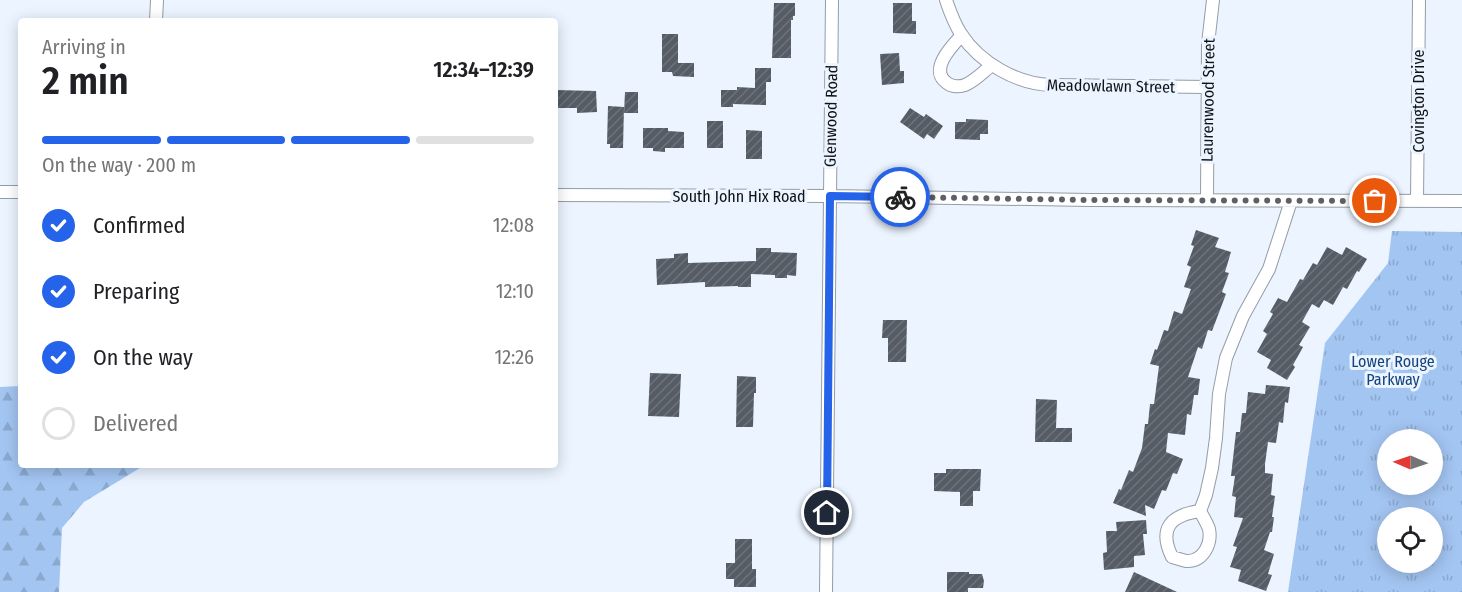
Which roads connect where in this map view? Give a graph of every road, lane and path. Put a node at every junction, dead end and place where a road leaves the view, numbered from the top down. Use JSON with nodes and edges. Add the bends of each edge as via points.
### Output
{"nodes":[{"id":1,"x":157,"y":0,"type":"edge"},
{"id":2,"x":832,"y":0,"type":"edge"},
{"id":3,"x":946,"y":0,"type":"edge"},
{"id":4,"x":1213,"y":0,"type":"edge"},
{"id":5,"x":1419,"y":0,"type":"edge"},
{"id":6,"x":156,"y":18,"type":"edge"},
{"id":7,"x":962,"y":35,"type":"junction"},
{"id":8,"x":992,"y":65,"type":"junction"},
{"id":9,"x":1207,"y":87,"type":"junction"},
{"id":10,"x":0,"y":192,"type":"edge"},
{"id":11,"x":18,"y":192,"type":"edge"},
{"id":12,"x":558,"y":195,"type":"edge"},
{"id":13,"x":830,"y":196,"type":"junction"},
{"id":14,"x":1207,"y":200,"type":"junction"},
{"id":15,"x":1291,"y":201,"type":"junction"},
{"id":16,"x":1417,"y":201,"type":"junction"},
{"id":17,"x":1462,"y":201,"type":"edge"},
{"id":18,"x":1200,"y":511,"type":"dead end"},
{"id":19,"x":826,"y":592,"type":"edge"}],
"edges":[{"from":1,"to":6,"type":"street"},
{"from":2,"to":13,"type":"street","name":"Glenwood Road"},
{"from":3,"to":7,"type":"street","name":"Meadowlawn Street"},
{"from":4,"to":9,"type":"street","name":"Laurenwood Street"},
{"from":5,"to":16,"type":"street","name":"Covington Drive"},
{"from":7,"to":8,"type":"street","name":"Meadowlawn Street"},
{"from":7,"to":8,"type":"street","via":[[940,65],[939,71],[947,84],[968,84]]},
{"from":8,"to":9,"type":"street","name":"Meadowlawn Street","via":[[1045,85]]},
{"from":9,"to":14,"type":"street","name":"Laurenwood Street"},
{"from":10,"to":11,"type":"street"},
{"from":12,"to":13,"type":"street","name":"South John Hix Road"},
{"from":13,"to":14,"type":"street","name":"South John Hix Road"},
{"from":13,"to":19,"type":"street","name":"Glenwood Road"},
{"from":14,"to":15,"type":"street","name":"South John Hix Road"},
{"from":15,"to":16,"type":"street","name":"South John Hix Road"},
{"from":15,"to":18,"type":"street","via":[[1269,269],[1226,357],[1212,468]]},
{"from":16,"to":17,"type":"street","name":"South John Hix Road"}]}
